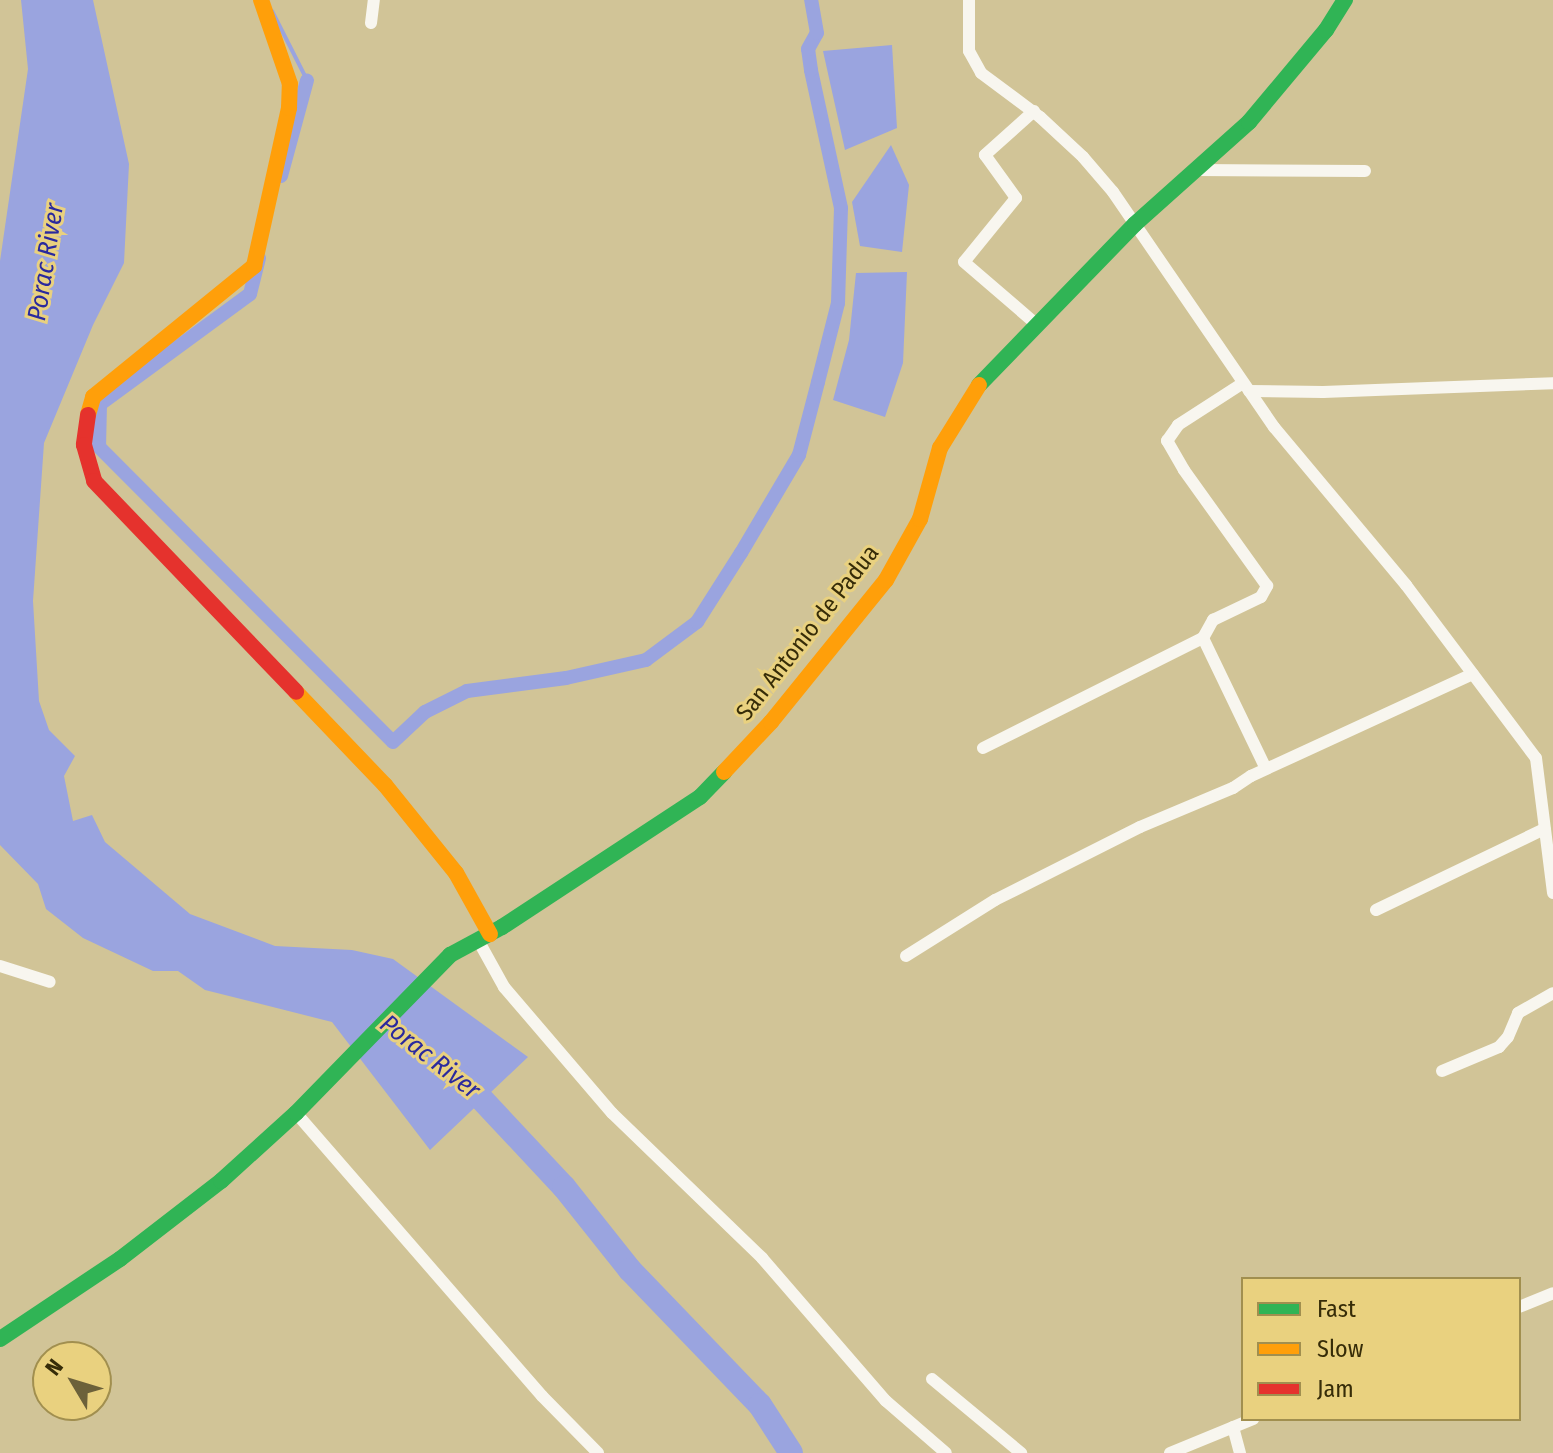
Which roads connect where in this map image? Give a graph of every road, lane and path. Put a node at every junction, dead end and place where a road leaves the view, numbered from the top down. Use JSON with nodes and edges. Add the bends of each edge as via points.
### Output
{"nodes":[{"id":1,"x":261,"y":0,"type":"edge"},
{"id":2,"x":374,"y":0,"type":"edge"},
{"id":3,"x":969,"y":0,"type":"edge"},
{"id":4,"x":1345,"y":0,"type":"edge"},
{"id":5,"x":371,"y":23,"type":"dead end"},
{"id":6,"x":1034,"y":111,"type":"junction"},
{"id":7,"x":1196,"y":170,"type":"junction"},
{"id":8,"x":1365,"y":171,"type":"dead end"},
{"id":9,"x":1135,"y":224,"type":"junction"},
{"id":10,"x":1036,"y":324,"type":"junction"},
{"id":11,"x":1553,"y":383,"type":"edge"},
{"id":12,"x":1246,"y":387,"type":"junction"},
{"id":13,"x":1203,"y":638,"type":"junction"},
{"id":14,"x":1473,"y":674,"type":"junction"},
{"id":15,"x":983,"y":748,"type":"dead end"},
{"id":16,"x":1266,"y":769,"type":"junction"},
{"id":17,"x":1544,"y":829,"type":"junction"},
{"id":18,"x":1553,"y":893,"type":"edge"},
{"id":19,"x":1376,"y":910,"type":"dead end"},
{"id":20,"x":484,"y":937,"type":"junction"},
{"id":21,"x":906,"y":956,"type":"dead end"},
{"id":22,"x":0,"y":966,"type":"edge"},
{"id":23,"x":50,"y":982,"type":"dead end"},
{"id":24,"x":1553,"y":993,"type":"edge"},
{"id":25,"x":1442,"y":1071,"type":"dead end"},
{"id":26,"x":296,"y":1113,"type":"junction"},
{"id":27,"x":1553,"y":1293,"type":"edge"},
{"id":28,"x":1521,"y":1306,"type":"edge"},
{"id":29,"x":0,"y":1339,"type":"edge"},
{"id":30,"x":932,"y":1379,"type":"dead end"},
{"id":31,"x":1248,"y":1421,"type":"edge"},
{"id":32,"x":1233,"y":1427,"type":"junction"},
{"id":33,"x":597,"y":1453,"type":"edge"},
{"id":34,"x":946,"y":1453,"type":"edge"},
{"id":35,"x":1021,"y":1453,"type":"edge"},
{"id":36,"x":1170,"y":1453,"type":"edge"},
{"id":37,"x":1240,"y":1453,"type":"edge"}],
"edges":[{"from":1,"to":20,"type":"street","via":[[290,84],[254,266],[93,397],[84,445],[94,481],[385,785],[456,873]]},
{"from":2,"to":5,"type":"street"},
{"from":3,"to":6,"type":"street","via":[[969,51],[981,73]]},
{"from":4,"to":7,"type":"street","name":"San Antonio de Padua","via":[[1249,122]]},
{"from":6,"to":9,"type":"street","via":[[1083,157]]},
{"from":6,"to":10,"type":"street","via":[[985,155],[1016,198],[964,262]]},
{"from":7,"to":8,"type":"street"},
{"from":7,"to":9,"type":"street","name":"San Antonio de Padua"},
{"from":9,"to":10,"type":"street","name":"San Antonio de Padua"},
{"from":9,"to":12,"type":"street"},
{"from":10,"to":20,"type":"street","name":"San Antonio de Padua","via":[[981,382],[940,448],[920,519],[886,580],[771,722],[700,797]]},
{"from":11,"to":12,"type":"street","via":[[1323,392]]},
{"from":12,"to":13,"type":"street","via":[[1178,425],[1167,441],[1267,586],[1261,597],[1213,620]]},
{"from":12,"to":14,"type":"street"},
{"from":13,"to":15,"type":"street"},
{"from":13,"to":16,"type":"street"},
{"from":14,"to":16,"type":"street"},
{"from":14,"to":17,"type":"street","via":[[1536,758]]},
{"from":16,"to":21,"type":"street","via":[[1014,890]]},
{"from":17,"to":18,"type":"street"},
{"from":17,"to":19,"type":"street"},
{"from":20,"to":26,"type":"street","name":"San Antonio de Padua","via":[[441,963]]},
{"from":20,"to":34,"type":"street","via":[[504,987],[612,1113],[762,1258],[886,1401]]},
{"from":22,"to":23,"type":"street"},
{"from":24,"to":25,"type":"street","via":[[1518,1013],[1499,1047]]},
{"from":26,"to":29,"type":"street","name":"San Antonio de Padua","via":[[221,1181],[133,1249]]},
{"from":26,"to":33,"type":"street"},
{"from":27,"to":28,"type":"street"},
{"from":30,"to":35,"type":"street"},
{"from":31,"to":32,"type":"street"},
{"from":32,"to":36,"type":"street"},
{"from":32,"to":37,"type":"street"}]}
